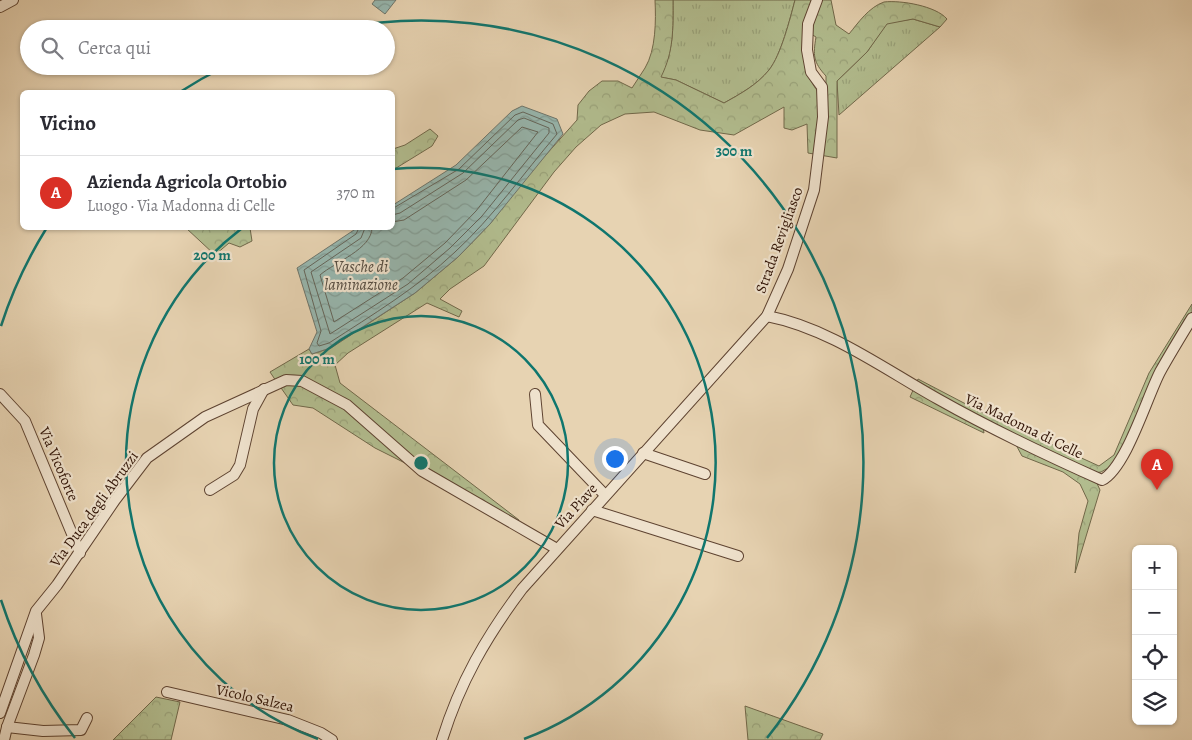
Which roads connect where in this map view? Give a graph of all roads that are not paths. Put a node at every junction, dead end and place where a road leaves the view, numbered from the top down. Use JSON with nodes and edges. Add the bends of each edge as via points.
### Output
{"nodes":[{"id":1,"x":13,"y":0,"type":"edge"},
{"id":2,"x":817,"y":0,"type":"edge"},
{"id":3,"x":0,"y":7,"type":"edge"},
{"id":4,"x":767,"y":316,"type":"junction"},
{"id":5,"x":1192,"y":318,"type":"edge"},
{"id":6,"x":264,"y":389,"type":"junction"},
{"id":7,"x":0,"y":394,"type":"edge"},
{"id":8,"x":535,"y":394,"type":"dead end"},
{"id":9,"x":643,"y":452,"type":"junction"},
{"id":10,"x":705,"y":474,"type":"dead end"},
{"id":11,"x":210,"y":490,"type":"dead end"},
{"id":12,"x":605,"y":496,"type":"junction"},
{"id":13,"x":592,"y":510,"type":"junction"},
{"id":14,"x":557,"y":549,"type":"junction"},
{"id":15,"x":80,"y":553,"type":"junction"},
{"id":16,"x":738,"y":556,"type":"dead end"},
{"id":17,"x":36,"y":611,"type":"junction"},
{"id":18,"x":168,"y":692,"type":"dead end"},
{"id":19,"x":0,"y":713,"type":"edge"},
{"id":20,"x":87,"y":718,"type":"dead end"},
{"id":21,"x":7,"y":727,"type":"junction"},
{"id":22,"x":4,"y":740,"type":"edge"},
{"id":23,"x":332,"y":740,"type":"edge"},
{"id":24,"x":442,"y":740,"type":"edge"}],
"edges":[{"from":1,"to":3,"type":"street"},
{"from":2,"to":4,"type":"street","name":"Strada Revigliasco","via":[[808,24],[807,50],[811,72],[822,87],[823,107],[814,190],[788,269]]},
{"from":4,"to":5,"type":"street","name":"Via Madonna di Celle","via":[[791,320],[829,338],[988,427],[1102,480],[1110,476],[1128,445],[1160,373]]},
{"from":4,"to":9,"type":"street","name":"Via Piave"},
{"from":6,"to":11,"type":"street","via":[[253,409],[240,465],[234,476]]},
{"from":6,"to":14,"type":"street","name":"Via Duca degli Abruzzi","via":[[286,380],[302,381],[322,390],[347,405],[422,471]]},
{"from":6,"to":15,"type":"street","name":"Via Duca degli Abruzzi","via":[[205,417],[147,458]]},
{"from":7,"to":15,"type":"street","name":"Via Vicoforte","via":[[25,421]]},
{"from":8,"to":12,"type":"street","via":[[538,424]]},
{"from":9,"to":10,"type":"street"},
{"from":9,"to":12,"type":"street","name":"Via Piave"},
{"from":12,"to":13,"type":"street","name":"Via Piave"},
{"from":13,"to":14,"type":"street","name":"Via Piave"},
{"from":13,"to":16,"type":"street"},
{"from":14,"to":24,"type":"street","name":"Via Piave","via":[[503,614],[470,666]]},
{"from":15,"to":17,"type":"street","name":"Via Duca degli Abruzzi"},
{"from":17,"to":19,"type":"street","name":"Via Duca degli Abruzzi"},
{"from":17,"to":21,"type":"street","via":[[39,638]]},
{"from":18,"to":23,"type":"street","name":"Vicolo Salzea","via":[[288,720]]},
{"from":20,"to":21,"type":"street","via":[[81,730],[43,731]]},
{"from":21,"to":22,"type":"street"}]}
